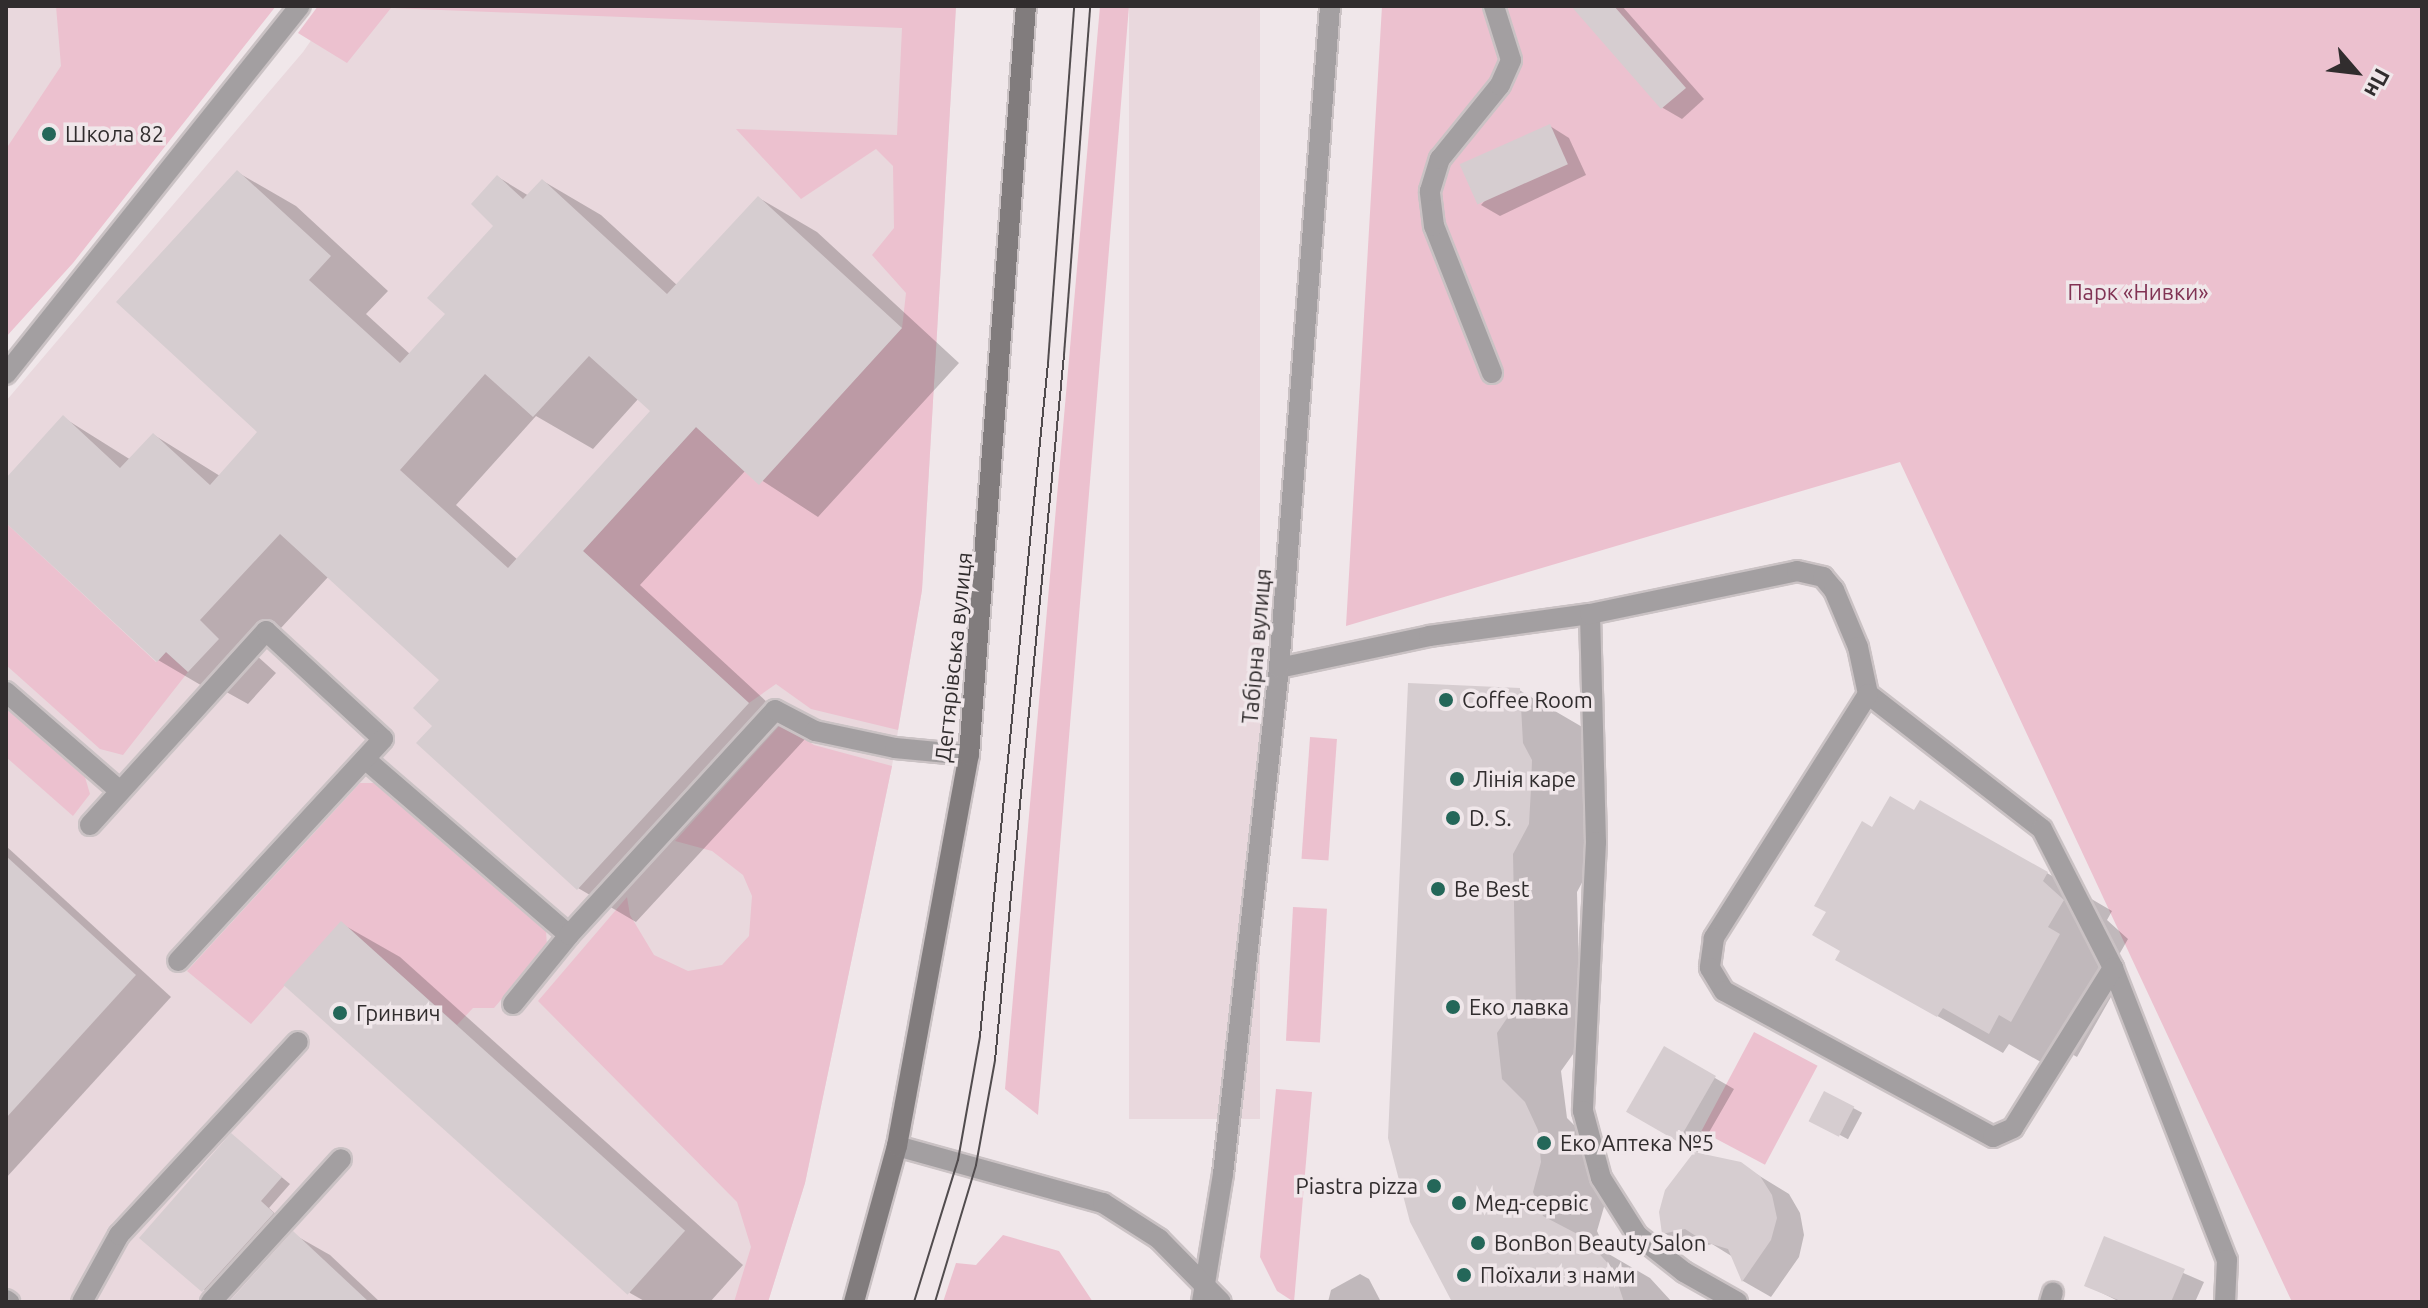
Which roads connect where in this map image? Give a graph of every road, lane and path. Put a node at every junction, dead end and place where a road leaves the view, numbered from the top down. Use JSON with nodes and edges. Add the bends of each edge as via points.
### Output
{"nodes":[{"id":1,"x":300,"y":6,"type":"edge"},
{"id":2,"x":1026,"y":6,"type":"edge"},
{"id":3,"x":1330,"y":6,"type":"edge"},
{"id":4,"x":1494,"y":6,"type":"edge"},
{"id":5,"x":1492,"y":373,"type":"dead end"},
{"id":6,"x":6,"y":374,"type":"edge"},
{"id":7,"x":1590,"y":614,"type":"junction"},
{"id":8,"x":1279,"y":668,"type":"junction"},
{"id":9,"x":6,"y":692,"type":"edge"},
{"id":10,"x":1868,"y":694,"type":"junction"},
{"id":11,"x":969,"y":755,"type":"junction"},
{"id":12,"x":365,"y":759,"type":"junction"},
{"id":13,"x":120,"y":791,"type":"junction"},
{"id":14,"x":90,"y":825,"type":"dead end"},
{"id":15,"x":569,"y":935,"type":"junction"},
{"id":16,"x":178,"y":961,"type":"dead end"},
{"id":17,"x":2113,"y":968,"type":"junction"},
{"id":18,"x":513,"y":1004,"type":"dead end"},
{"id":19,"x":298,"y":1042,"type":"dead end"},
{"id":20,"x":897,"y":1146,"type":"junction"},
{"id":21,"x":341,"y":1159,"type":"dead end"},
{"id":22,"x":1203,"y":1295,"type":"edge"},
{"id":23,"x":82,"y":1302,"type":"edge"},
{"id":24,"x":211,"y":1302,"type":"edge"},
{"id":25,"x":854,"y":1302,"type":"edge"},
{"id":26,"x":1221,"y":1302,"type":"edge"},
{"id":27,"x":1737,"y":1302,"type":"edge"},
{"id":28,"x":2225,"y":1302,"type":"edge"}],
"edges":[{"from":1,"to":6,"type":"street"},
{"from":2,"to":11,"type":"main road","name":"Дегтярівська вулиця"},
{"from":3,"to":8,"type":"street","name":"Табірна вулиця"},
{"from":4,"to":5,"type":"street","via":[[1511,60],[1500,85],[1440,159],[1430,191],[1434,226]]},
{"from":7,"to":8,"type":"street","via":[[1429,636]]},
{"from":7,"to":10,"type":"street","via":[[1797,571],[1815,572],[1834,590],[1858,647]]},
{"from":7,"to":27,"type":"street","via":[[1596,842],[1583,1024],[1583,1111],[1601,1178],[1637,1235],[1684,1272]]},
{"from":8,"to":22,"type":"street","name":"Табірна вулиця","via":[[1223,1174]]},
{"from":9,"to":13,"type":"street"},
{"from":10,"to":17,"type":"street","via":[[2042,829]]},
{"from":10,"to":17,"type":"street","via":[[1714,938],[1710,968],[1724,991],[1993,1137],[2013,1128]]},
{"from":11,"to":15,"type":"street","via":[[895,748],[815,731],[775,710]]},
{"from":11,"to":20,"type":"main road","name":"Дегтярівська вулиця"},
{"from":12,"to":13,"type":"street","via":[[383,739],[266,631]]},
{"from":12,"to":15,"type":"street"},
{"from":12,"to":16,"type":"street"},
{"from":13,"to":14,"type":"street"},
{"from":15,"to":18,"type":"street"},
{"from":17,"to":28,"type":"street","via":[[2227,1260]]},
{"from":19,"to":23,"type":"street","via":[[119,1235]]},
{"from":20,"to":22,"type":"street","via":[[1103,1203],[1159,1239]]},
{"from":20,"to":25,"type":"main road","name":"Дегтярівська вулиця"},
{"from":21,"to":24,"type":"street"},
{"from":22,"to":26,"type":"street"}]}
